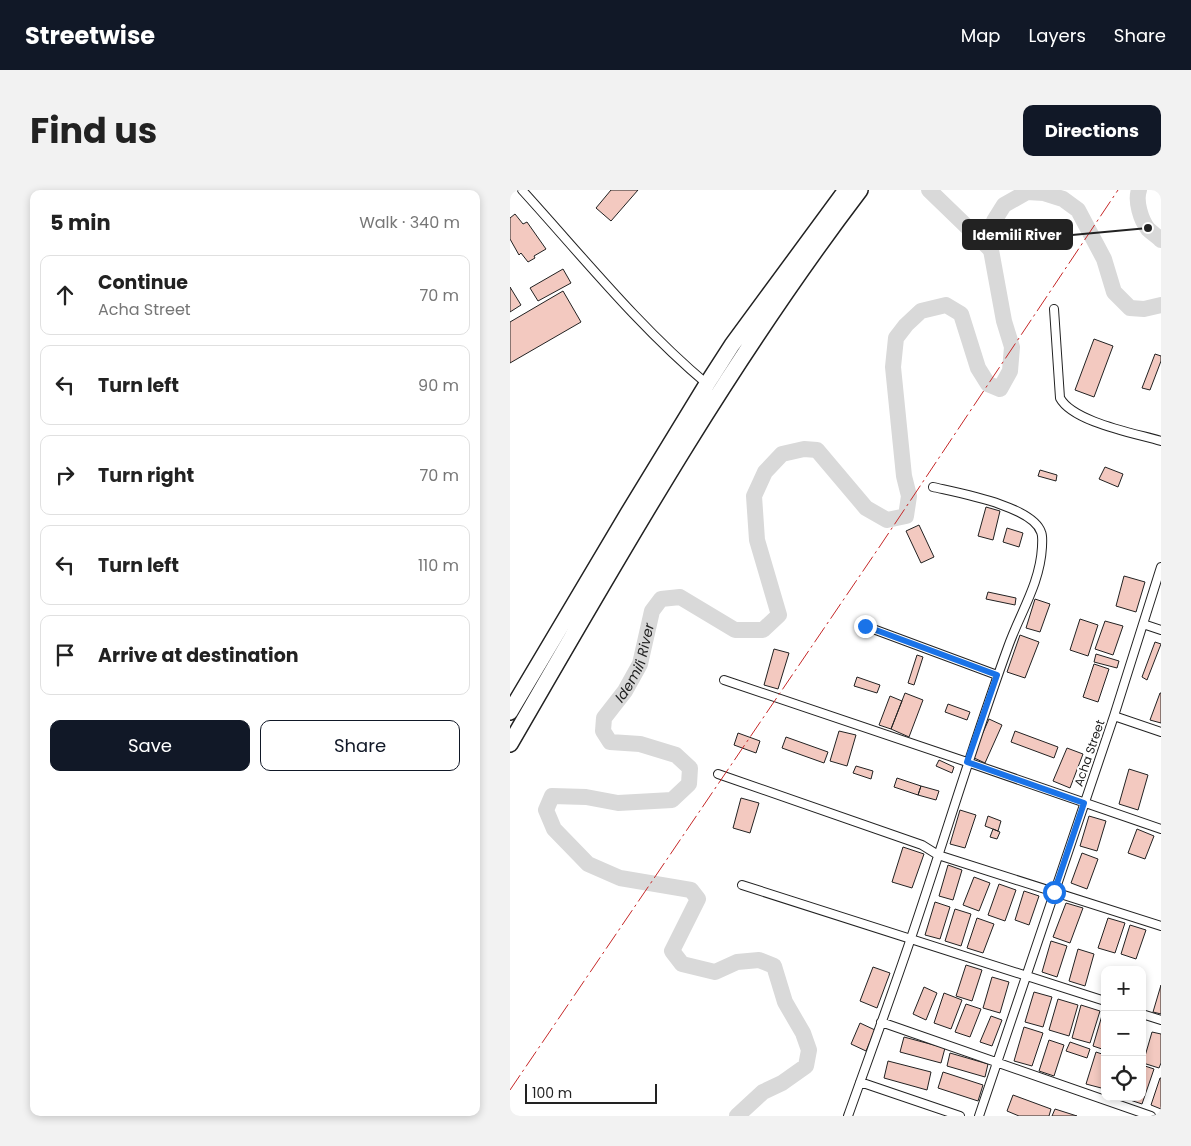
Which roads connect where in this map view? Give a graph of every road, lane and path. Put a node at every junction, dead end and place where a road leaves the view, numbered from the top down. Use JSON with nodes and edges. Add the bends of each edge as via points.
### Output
{"nodes":[{"id":1,"x":522,"y":190,"type":"edge"},
{"id":2,"x":846,"y":190,"type":"edge"},
{"id":3,"x":860,"y":190,"type":"edge"},
{"id":4,"x":1054,"y":309,"type":"dead end"},
{"id":5,"x":707,"y":384,"type":"junction"},
{"id":6,"x":1161,"y":440,"type":"edge"},
{"id":7,"x":933,"y":487,"type":"dead end"},
{"id":8,"x":1161,"y":567,"type":"edge"},
{"id":9,"x":1143,"y":624,"type":"junction"},
{"id":10,"x":865,"y":626,"type":"dead end"},
{"id":11,"x":1161,"y":630,"type":"edge"},
{"id":12,"x":997,"y":675,"type":"junction"},
{"id":13,"x":724,"y":680,"type":"dead end"},
{"id":14,"x":510,"y":712,"type":"edge"},
{"id":15,"x":1114,"y":716,"type":"junction"},
{"id":16,"x":1161,"y":732,"type":"edge"},
{"id":17,"x":510,"y":744,"type":"edge"},
{"id":18,"x":967,"y":762,"type":"junction"},
{"id":19,"x":718,"y":774,"type":"dead end"},
{"id":20,"x":1084,"y":803,"type":"junction"},
{"id":21,"x":1161,"y":829,"type":"edge"},
{"id":22,"x":938,"y":855,"type":"junction"},
{"id":23,"x":742,"y":885,"type":"dead end"},
{"id":24,"x":1054,"y":892,"type":"junction"},
{"id":25,"x":1161,"y":926,"type":"edge"},
{"id":26,"x":911,"y":938,"type":"junction"},
{"id":27,"x":1026,"y":975,"type":"junction"},
{"id":28,"x":1101,"y":1000,"type":"edge"},
{"id":29,"x":1146,"y":1015,"type":"edge"},
{"id":30,"x":1161,"y":1020,"type":"edge"},
{"id":31,"x":881,"y":1022,"type":"junction"},
{"id":32,"x":997,"y":1062,"type":"junction"},
{"id":33,"x":860,"y":1082,"type":"junction"},
{"id":34,"x":848,"y":1116,"type":"edge"},
{"id":35,"x":960,"y":1116,"type":"edge"},
{"id":36,"x":979,"y":1116,"type":"edge"},
{"id":37,"x":1151,"y":1116,"type":"edge"}],
"edges":[{"from":1,"to":5,"type":"street","via":[[643,324]]},
{"from":2,"to":5,"type":"highway"},
{"from":3,"to":17,"type":"highway","via":[[750,342],[630,537]]},
{"from":4,"to":6,"type":"street","via":[[1060,398],[1064,405],[1085,418]]},
{"from":5,"to":14,"type":"highway"},
{"from":7,"to":12,"type":"street","via":[[1025,514],[1036,521],[1042,533],[1040,565],[1028,604]]},
{"from":8,"to":9,"type":"street","name":"Acha Street"},
{"from":9,"to":11,"type":"street"},
{"from":9,"to":15,"type":"street","name":"Acha Street"},
{"from":10,"to":12,"type":"street"},
{"from":12,"to":18,"type":"street"},
{"from":13,"to":18,"type":"street"},
{"from":15,"to":16,"type":"street"},
{"from":15,"to":20,"type":"street","name":"Acha Street"},
{"from":18,"to":20,"type":"street"},
{"from":18,"to":22,"type":"street"},
{"from":19,"to":22,"type":"street","via":[[922,845]]},
{"from":20,"to":21,"type":"street"},
{"from":20,"to":24,"type":"street","name":"Acha Street"},
{"from":22,"to":24,"type":"street"},
{"from":22,"to":26,"type":"street"},
{"from":23,"to":26,"type":"street"},
{"from":24,"to":25,"type":"street"},
{"from":24,"to":27,"type":"street","name":"Acha Street"},
{"from":26,"to":27,"type":"street"},
{"from":26,"to":31,"type":"street"},
{"from":27,"to":28,"type":"street"},
{"from":27,"to":32,"type":"street","name":"Acha Street"},
{"from":29,"to":30,"type":"street"},
{"from":31,"to":32,"type":"street"},
{"from":31,"to":33,"type":"street"},
{"from":32,"to":36,"type":"street","name":"Acha Street"},
{"from":32,"to":37,"type":"street"},
{"from":33,"to":34,"type":"street"},
{"from":33,"to":35,"type":"street"}]}
